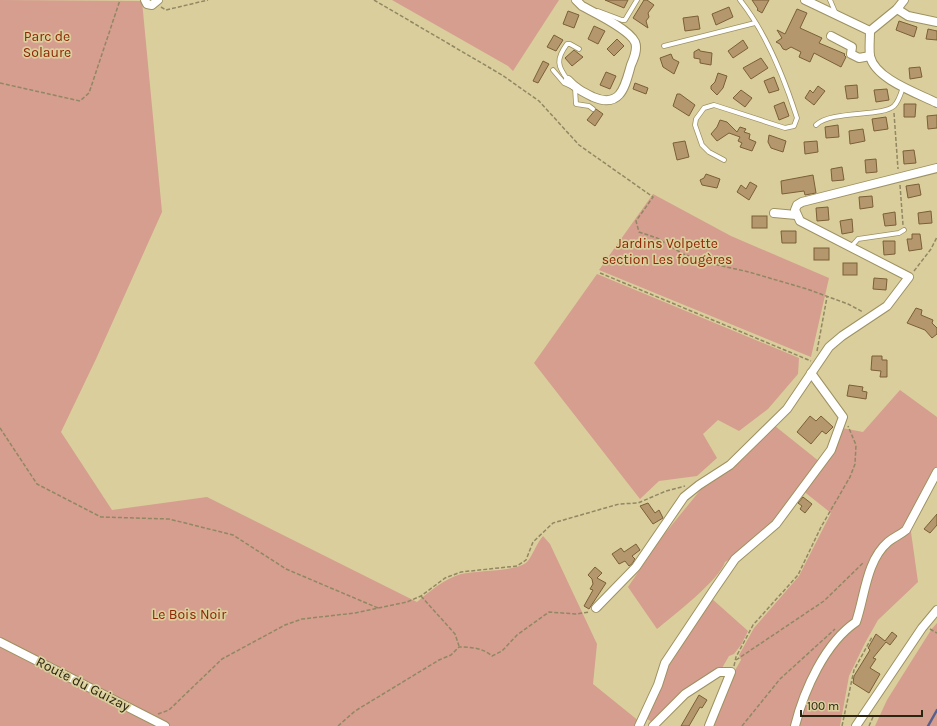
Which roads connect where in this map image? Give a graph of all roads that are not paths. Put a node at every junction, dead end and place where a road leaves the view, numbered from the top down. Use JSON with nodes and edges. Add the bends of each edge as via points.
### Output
{"nodes":[{"id":1,"x":145,"y":0,"type":"edge"},
{"id":2,"x":576,"y":0,"type":"edge"},
{"id":3,"x":637,"y":0,"type":"edge"},
{"id":4,"x":740,"y":0,"type":"edge"},
{"id":5,"x":804,"y":0,"type":"edge"},
{"id":6,"x":830,"y":0,"type":"edge"},
{"id":7,"x":904,"y":0,"type":"edge"},
{"id":8,"x":157,"y":2,"type":"edge"},
{"id":9,"x":897,"y":9,"type":"junction"},
{"id":10,"x":594,"y":13,"type":"junction"},
{"id":11,"x":836,"y":15,"type":"junction"},
{"id":12,"x":937,"y":22,"type":"edge"},
{"id":13,"x":755,"y":23,"type":"junction"},
{"id":14,"x":870,"y":30,"type":"junction"},
{"id":15,"x":832,"y":36,"type":"dead end"},
{"id":16,"x":664,"y":46,"type":"dead end"},
{"id":17,"x":579,"y":49,"type":"dead end"},
{"id":18,"x":870,"y":56,"type":"junction"},
{"id":19,"x":553,"y":70,"type":"dead end"},
{"id":20,"x":568,"y":80,"type":"joint"},
{"id":21,"x":904,"y":86,"type":"junction"},
{"id":22,"x":575,"y":88,"type":"junction"},
{"id":23,"x":937,"y":103,"type":"edge"},
{"id":24,"x":593,"y":109,"type":"dead end"},
{"id":25,"x":816,"y":125,"type":"dead end"},
{"id":26,"x":724,"y":160,"type":"dead end"},
{"id":27,"x":937,"y":168,"type":"edge"},
{"id":28,"x":774,"y":213,"type":"dead end"},
{"id":29,"x":796,"y":215,"type":"junction"},
{"id":30,"x":904,"y":230,"type":"road end"},
{"id":31,"x":850,"y":248,"type":"junction"},
{"id":32,"x":811,"y":373,"type":"junction"},
{"id":33,"x":937,"y":472,"type":"edge"},
{"id":34,"x":596,"y":608,"type":"road end"},
{"id":35,"x":937,"y":610,"type":"edge"},
{"id":36,"x":0,"y":642,"type":"edge"},
{"id":37,"x":165,"y":726,"type":"edge"},
{"id":38,"x":639,"y":726,"type":"edge"},
{"id":39,"x":653,"y":726,"type":"edge"},
{"id":40,"x":709,"y":726,"type":"edge"},
{"id":41,"x":795,"y":726,"type":"edge"},
{"id":42,"x":856,"y":726,"type":"edge"}],
"edges":[{"from":1,"to":8,"type":"street","via":[[147,4],[152,5]]},
{"from":2,"to":10,"type":"street"},
{"from":3,"to":10,"type":"lane","via":[[625,20],[604,12]]},
{"from":4,"to":13,"type":"lane"},
{"from":5,"to":11,"type":"street"},
{"from":6,"to":11,"type":"lane"},
{"from":7,"to":9,"type":"street"},
{"from":9,"to":12,"type":"street","via":[[908,16]]},
{"from":9,"to":14,"type":"street"},
{"from":10,"to":22,"type":"street","via":[[632,37],[636,43],[636,50],[621,93],[612,101],[602,101]]},
{"from":11,"to":14,"type":"street"},
{"from":13,"to":16,"type":"lane"},
{"from":13,"to":26,"type":"lane","via":[[781,72],[797,118],[794,126],[785,128],[714,105],[704,108],[695,125],[702,145]]},
{"from":14,"to":18,"type":"street"},
{"from":15,"to":18,"type":"street","via":[[852,47],[851,54],[859,58]]},
{"from":17,"to":20,"type":"lane","via":[[567,44],[559,57],[559,66]]},
{"from":18,"to":21,"type":"street","via":[[883,76]]},
{"from":19,"to":22,"type":"lane","via":[[564,82]]},
{"from":20,"to":22,"type":"street"},
{"from":21,"to":23,"type":"street"},
{"from":21,"to":25,"type":"lane","via":[[893,107],[828,119]]},
{"from":22,"to":24,"type":"lane","via":[[576,104]]},
{"from":27,"to":29,"type":"street","via":[[802,202],[797,205]]},
{"from":28,"to":29,"type":"street"},
{"from":29,"to":31,"type":"street","via":[[800,221]]},
{"from":30,"to":31,"type":"lane","via":[[858,239]]},
{"from":31,"to":32,"type":"street","via":[[909,277],[887,306],[829,347],[815,363]]},
{"from":32,"to":34,"type":"street","via":[[787,409],[730,465],[684,497],[636,567]]},
{"from":32,"to":38,"type":"street","via":[[843,417],[836,439],[828,455],[776,524],[735,559],[713,590],[666,663]]},
{"from":33,"to":41,"type":"street","via":[[906,530],[889,542],[870,568],[856,622],[843,630],[817,667]]},
{"from":35,"to":42,"type":"street"},
{"from":36,"to":37,"type":"street","name":"Route du Guizay"},
{"from":39,"to":40,"type":"street","via":[[685,694],[719,672],[731,672]]}]}
